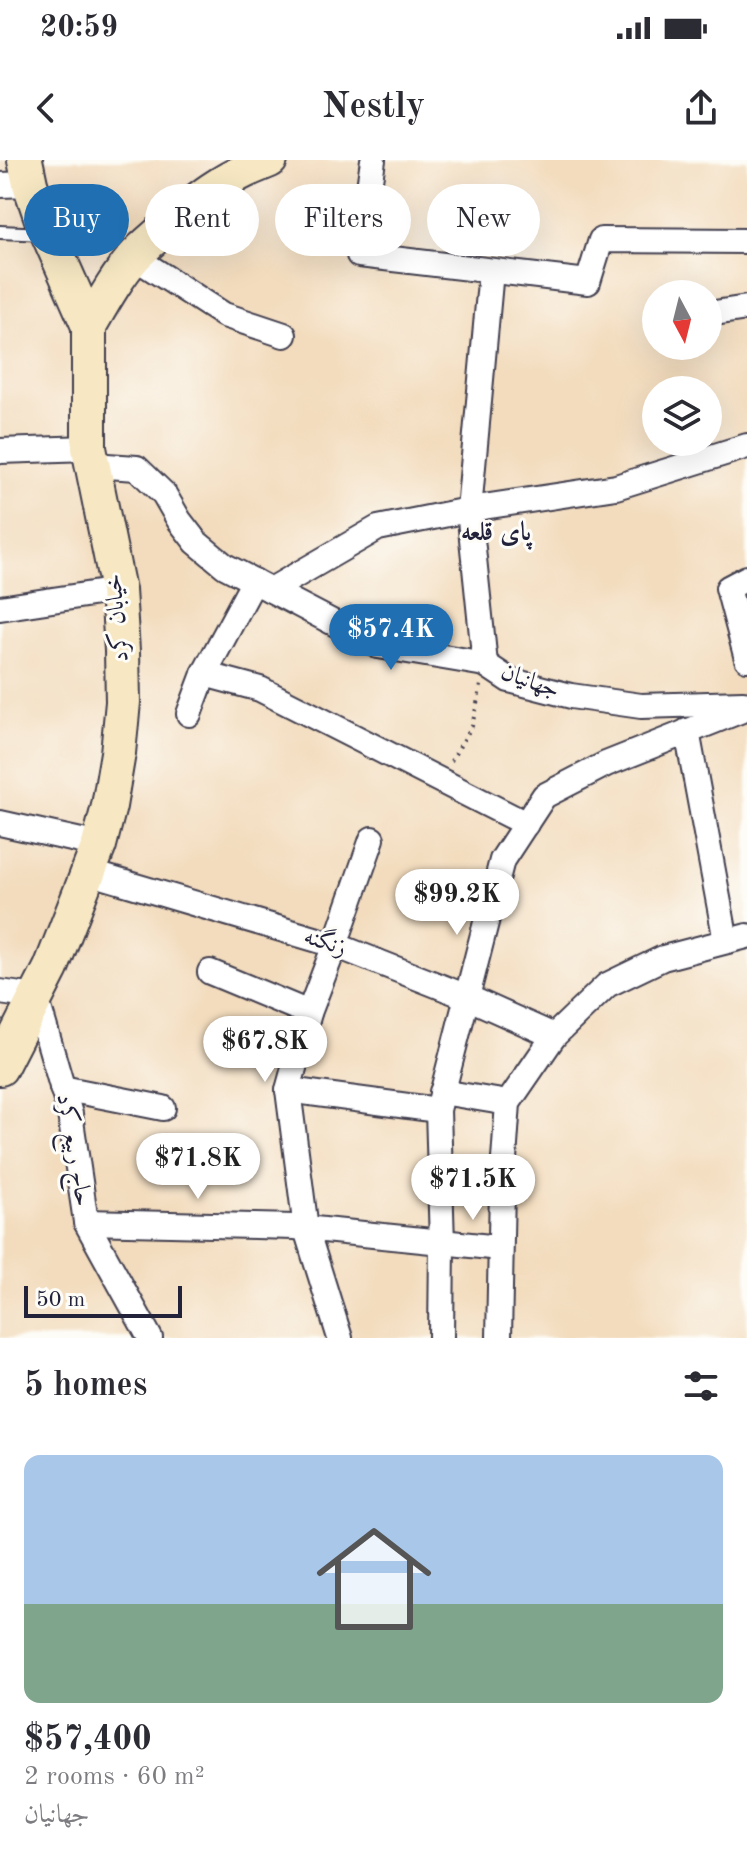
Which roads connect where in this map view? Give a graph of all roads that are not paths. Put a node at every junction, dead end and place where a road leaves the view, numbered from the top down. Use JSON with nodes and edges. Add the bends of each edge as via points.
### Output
{"nodes":[{"id":1,"x":270,"y":160,"type":"edge"},
{"id":2,"x":373,"y":160,"type":"edge"},
{"id":3,"x":0,"y":232,"type":"edge"},
{"id":4,"x":24,"y":233,"type":"edge"},
{"id":5,"x":747,"y":241,"type":"edge"},
{"id":6,"x":59,"y":256,"type":"edge"},
{"id":7,"x":134,"y":257,"type":"junction"},
{"id":8,"x":491,"y":271,"type":"junction"},
{"id":9,"x":747,"y":308,"type":"edge"},
{"id":10,"x":722,"y":312,"type":"edge"},
{"id":11,"x":89,"y":326,"type":"junction"},
{"id":12,"x":284,"y":335,"type":"dead end"},
{"id":13,"x":747,"y":446,"type":"edge"},
{"id":14,"x":0,"y":451,"type":"edge"},
{"id":15,"x":90,"y":457,"type":"junction"},
{"id":16,"x":469,"y":510,"type":"junction"},
{"id":17,"x":747,"y":578,"type":"edge"},
{"id":18,"x":262,"y":586,"type":"junction"},
{"id":19,"x":118,"y":590,"type":"junction"},
{"id":20,"x":0,"y":608,"type":"edge"},
{"id":21,"x":747,"y":659,"type":"edge"},
{"id":22,"x":485,"y":664,"type":"junction"},
{"id":23,"x":204,"y":674,"type":"junction"},
{"id":24,"x":747,"y":705,"type":"edge"},
{"id":25,"x":189,"y":714,"type":"dead end"},
{"id":26,"x":687,"y":731,"type":"junction"},
{"id":27,"x":0,"y":823,"type":"edge"},
{"id":28,"x":526,"y":824,"type":"junction"},
{"id":29,"x":372,"y":839,"type":"dead end"},
{"id":30,"x":94,"y":858,"type":"junction"},
{"id":31,"x":737,"y":938,"type":"edge"},
{"id":32,"x":335,"y":945,"type":"junction"},
{"id":33,"x":210,"y":972,"type":"dead end"},
{"id":34,"x":0,"y":992,"type":"edge"},
{"id":35,"x":36,"y":997,"type":"junction"},
{"id":36,"x":467,"y":997,"type":"junction"},
{"id":37,"x":309,"y":1013,"type":"junction"},
{"id":38,"x":554,"y":1036,"type":"junction"},
{"id":39,"x":0,"y":1068,"type":"edge"},
{"id":40,"x":62,"y":1088,"type":"junction"},
{"id":41,"x":288,"y":1090,"type":"junction"},
{"id":42,"x":440,"y":1101,"type":"junction"},
{"id":43,"x":508,"y":1103,"type":"junction"},
{"id":44,"x":163,"y":1108,"type":"dead end"},
{"id":45,"x":86,"y":1222,"type":"junction"},
{"id":46,"x":306,"y":1229,"type":"junction"},
{"id":47,"x":442,"y":1244,"type":"junction"},
{"id":48,"x":500,"y":1248,"type":"junction"},
{"id":49,"x":150,"y":1338,"type":"edge"},
{"id":50,"x":340,"y":1338,"type":"edge"},
{"id":51,"x":441,"y":1338,"type":"edge"},
{"id":52,"x":499,"y":1338,"type":"edge"}],
"edges":[{"from":1,"to":7,"type":"street","via":[[203,194]]},
{"from":2,"to":8,"type":"street","via":[[359,255]]},
{"from":3,"to":4,"type":"lane"},
{"from":5,"to":8,"type":"street","via":[[601,240],[588,282]]},
{"from":6,"to":11,"type":"street","name":"خیابان کرد"},
{"from":7,"to":11,"type":"street"},
{"from":7,"to":12,"type":"street","via":[[224,315]]},
{"from":8,"to":16,"type":"street"},
{"from":9,"to":10,"type":"street"},
{"from":11,"to":15,"type":"street","name":"خیابان کرد"},
{"from":13,"to":16,"type":"street","via":[[616,487]]},
{"from":14,"to":15,"type":"street","name":"جهانیان"},
{"from":15,"to":18,"type":"street","name":"جهانیان","via":[[137,468],[164,494],[196,542]]},
{"from":15,"to":19,"type":"street","name":"خیابان کرد"},
{"from":16,"to":18,"type":"street","via":[[378,528]]},
{"from":16,"to":22,"type":"street"},
{"from":17,"to":21,"type":"street","via":[[728,588]]},
{"from":18,"to":22,"type":"street","name":"جهانیان","via":[[378,646]]},
{"from":18,"to":23,"type":"street"},
{"from":19,"to":20,"type":"street"},
{"from":19,"to":30,"type":"street","name":"خیابان کرد","via":[[123,702],[109,806]]},
{"from":22,"to":24,"type":"street","name":"جهانیان","via":[[509,680],[571,696],[641,706]]},
{"from":23,"to":25,"type":"street"},
{"from":23,"to":28,"type":"street","via":[[260,689]]},
{"from":24,"to":26,"type":"street"},
{"from":26,"to":28,"type":"street","via":[[544,796]]},
{"from":26,"to":31,"type":"street"},
{"from":27,"to":30,"type":"street","name":"زنگنه"},
{"from":28,"to":36,"type":"street","via":[[502,860]]},
{"from":29,"to":32,"type":"street"},
{"from":30,"to":32,"type":"street","name":"زنگنه"},
{"from":30,"to":35,"type":"street","name":"خیابان کرد"},
{"from":31,"to":38,"type":"street","via":[[663,958],[607,985]]},
{"from":32,"to":36,"type":"street","name":"زنگنه"},
{"from":32,"to":37,"type":"street"},
{"from":33,"to":37,"type":"street"},
{"from":34,"to":35,"type":"street"},
{"from":35,"to":39,"type":"street","name":"خیابان کرد"},
{"from":35,"to":40,"type":"street","name":"حاج ربیع کرد"},
{"from":36,"to":38,"type":"street","name":"زنگنه"},
{"from":36,"to":42,"type":"street"},
{"from":37,"to":41,"type":"street"},
{"from":38,"to":43,"type":"street"},
{"from":40,"to":44,"type":"street"},
{"from":40,"to":45,"type":"street","name":"حاج ربیع کرد"},
{"from":41,"to":42,"type":"street"},
{"from":41,"to":46,"type":"street"},
{"from":42,"to":43,"type":"street"},
{"from":42,"to":47,"type":"street"},
{"from":43,"to":48,"type":"street"},
{"from":45,"to":46,"type":"street"},
{"from":45,"to":49,"type":"street","name":"حاج ربیع کرد"},
{"from":46,"to":47,"type":"street"},
{"from":46,"to":50,"type":"street"},
{"from":47,"to":48,"type":"street"},
{"from":47,"to":51,"type":"street"},
{"from":48,"to":52,"type":"street"}]}
